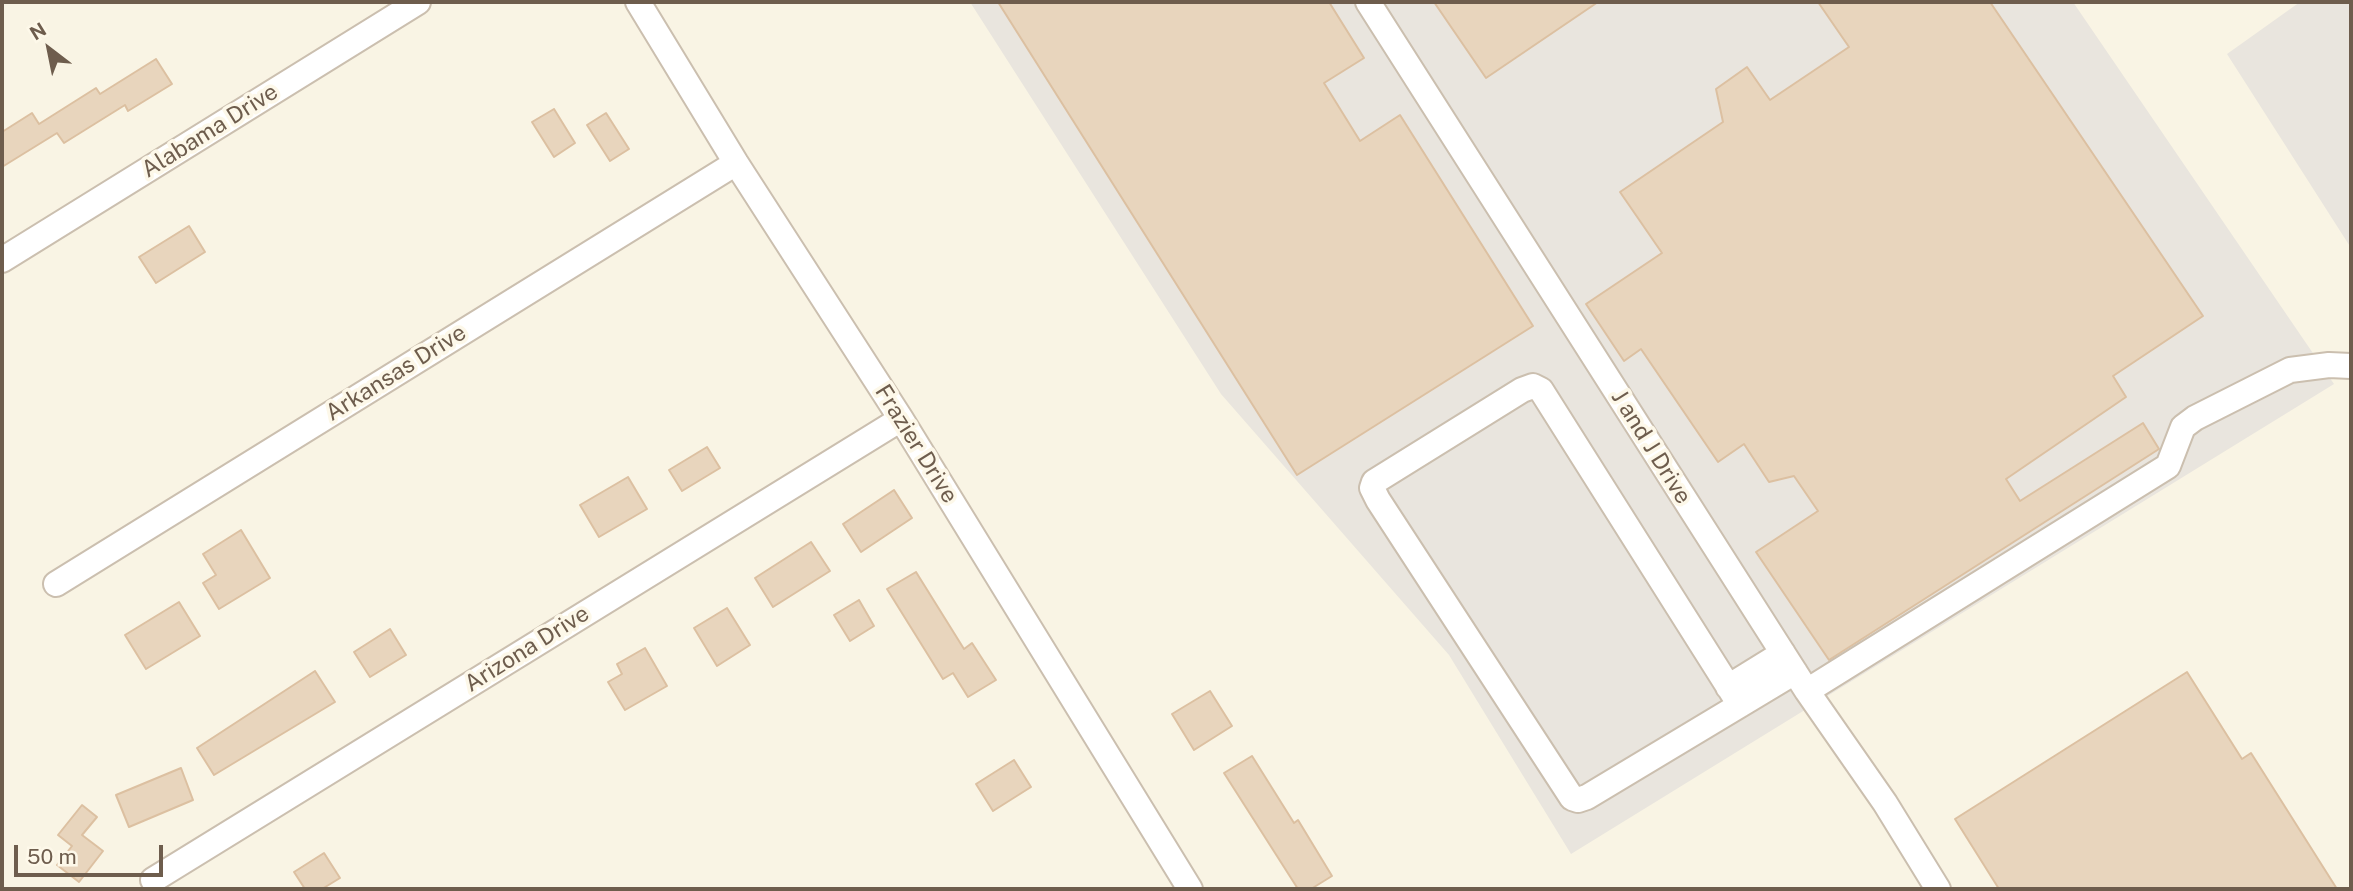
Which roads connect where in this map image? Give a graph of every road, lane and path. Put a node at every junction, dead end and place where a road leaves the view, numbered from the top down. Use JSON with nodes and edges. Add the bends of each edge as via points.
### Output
{"nodes":[{"id":1,"x":418,"y":2,"type":"edge"},
{"id":2,"x":638,"y":2,"type":"edge"},
{"id":3,"x":1368,"y":2,"type":"edge"},
{"id":4,"x":736,"y":163,"type":"junction"},
{"id":5,"x":2,"y":260,"type":"edge"},
{"id":6,"x":2351,"y":366,"type":"edge"},
{"id":7,"x":901,"y":419,"type":"junction"},
{"id":8,"x":56,"y":584,"type":"dead end"},
{"id":9,"x":1795,"y":672,"type":"junction"},
{"id":10,"x":1734,"y":696,"type":"junction"},
{"id":11,"x":153,"y":880,"type":"dead end"},
{"id":12,"x":1190,"y":889,"type":"edge"},
{"id":13,"x":1938,"y":889,"type":"edge"}],
"edges":[{"from":1,"to":5,"type":"street","name":"Alabama Drive"},
{"from":2,"to":4,"type":"street","name":"Frazier Drive"},
{"from":3,"to":9,"type":"street","name":"J and J Drive"},
{"from":4,"to":7,"type":"street","name":"Frazier Drive"},
{"from":4,"to":8,"type":"street","name":"Arkansas Drive"},
{"from":6,"to":9,"type":"street","via":[[2290,370],[2195,418],[2183,427],[2168,466]]},
{"from":7,"to":11,"type":"street","name":"Arizona Drive"},
{"from":7,"to":12,"type":"street","name":"Frazier Drive"},
{"from":9,"to":10,"type":"street"},
{"from":9,"to":13,"type":"street","name":"J and J Drive"},
{"from":10,"to":10,"type":"street","via":[[1587,797],[1572,798],[1378,500],[1374,482],[1522,390],[1534,386],[1541,390]]}]}
